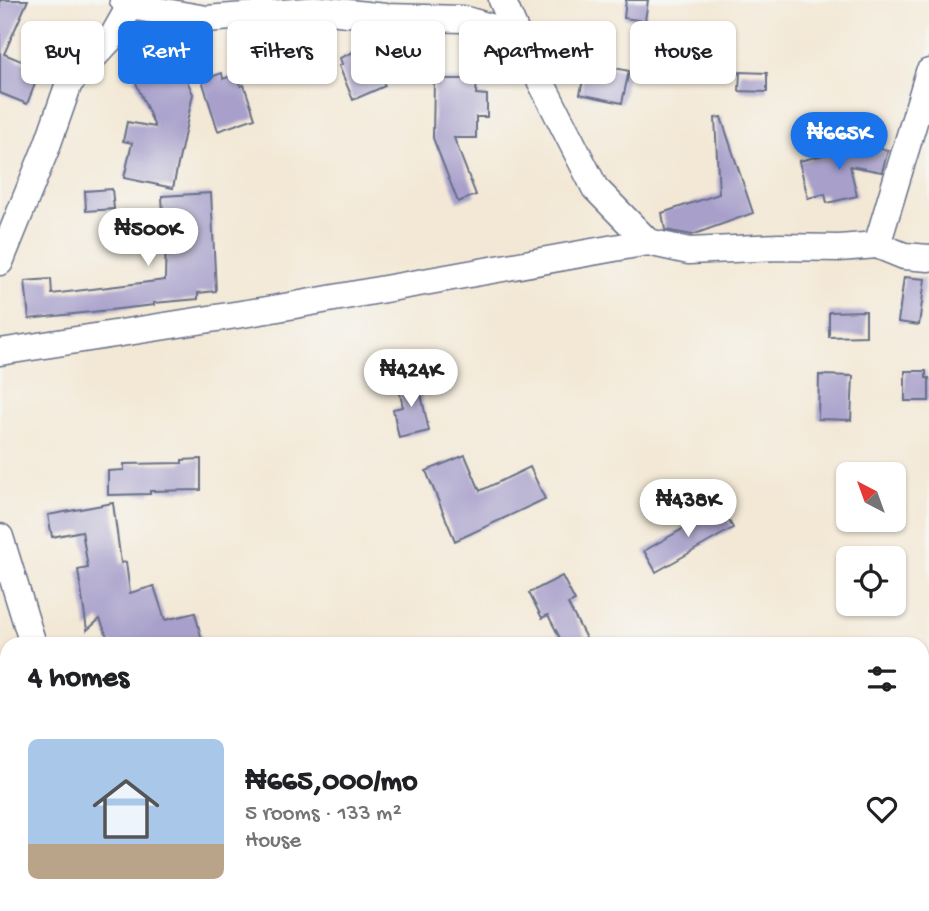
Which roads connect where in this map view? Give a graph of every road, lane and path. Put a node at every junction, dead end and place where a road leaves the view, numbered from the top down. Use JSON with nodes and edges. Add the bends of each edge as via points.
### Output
{"nodes":[{"id":1,"x":502,"y":0,"type":"edge"},
{"id":2,"x":129,"y":2,"type":"edge"},
{"id":3,"x":470,"y":21,"type":"edge"},
{"id":4,"x":511,"y":21,"type":"edge"},
{"id":5,"x":929,"y":72,"type":"edge"},
{"id":6,"x":542,"y":84,"type":"edge"},
{"id":7,"x":648,"y":242,"type":"junction"},
{"id":8,"x":877,"y":245,"type":"junction"},
{"id":9,"x":929,"y":258,"type":"edge"},
{"id":10,"x":0,"y":262,"type":"edge"},
{"id":11,"x":0,"y":352,"type":"edge"},
{"id":12,"x":0,"y":537,"type":"edge"},
{"id":13,"x":31,"y":637,"type":"edge"}],
"edges":[{"from":1,"to":4,"type":"street"},
{"from":2,"to":3,"type":"street","via":[[206,19],[320,10]]},
{"from":2,"to":10,"type":"street","via":[[113,36],[69,83]]},
{"from":5,"to":8,"type":"street"},
{"from":6,"to":7,"type":"street","via":[[595,188]]},
{"from":7,"to":8,"type":"street","via":[[689,251]]},
{"from":7,"to":11,"type":"street"},
{"from":8,"to":9,"type":"street","via":[[904,256]]},
{"from":12,"to":13,"type":"street"}]}
